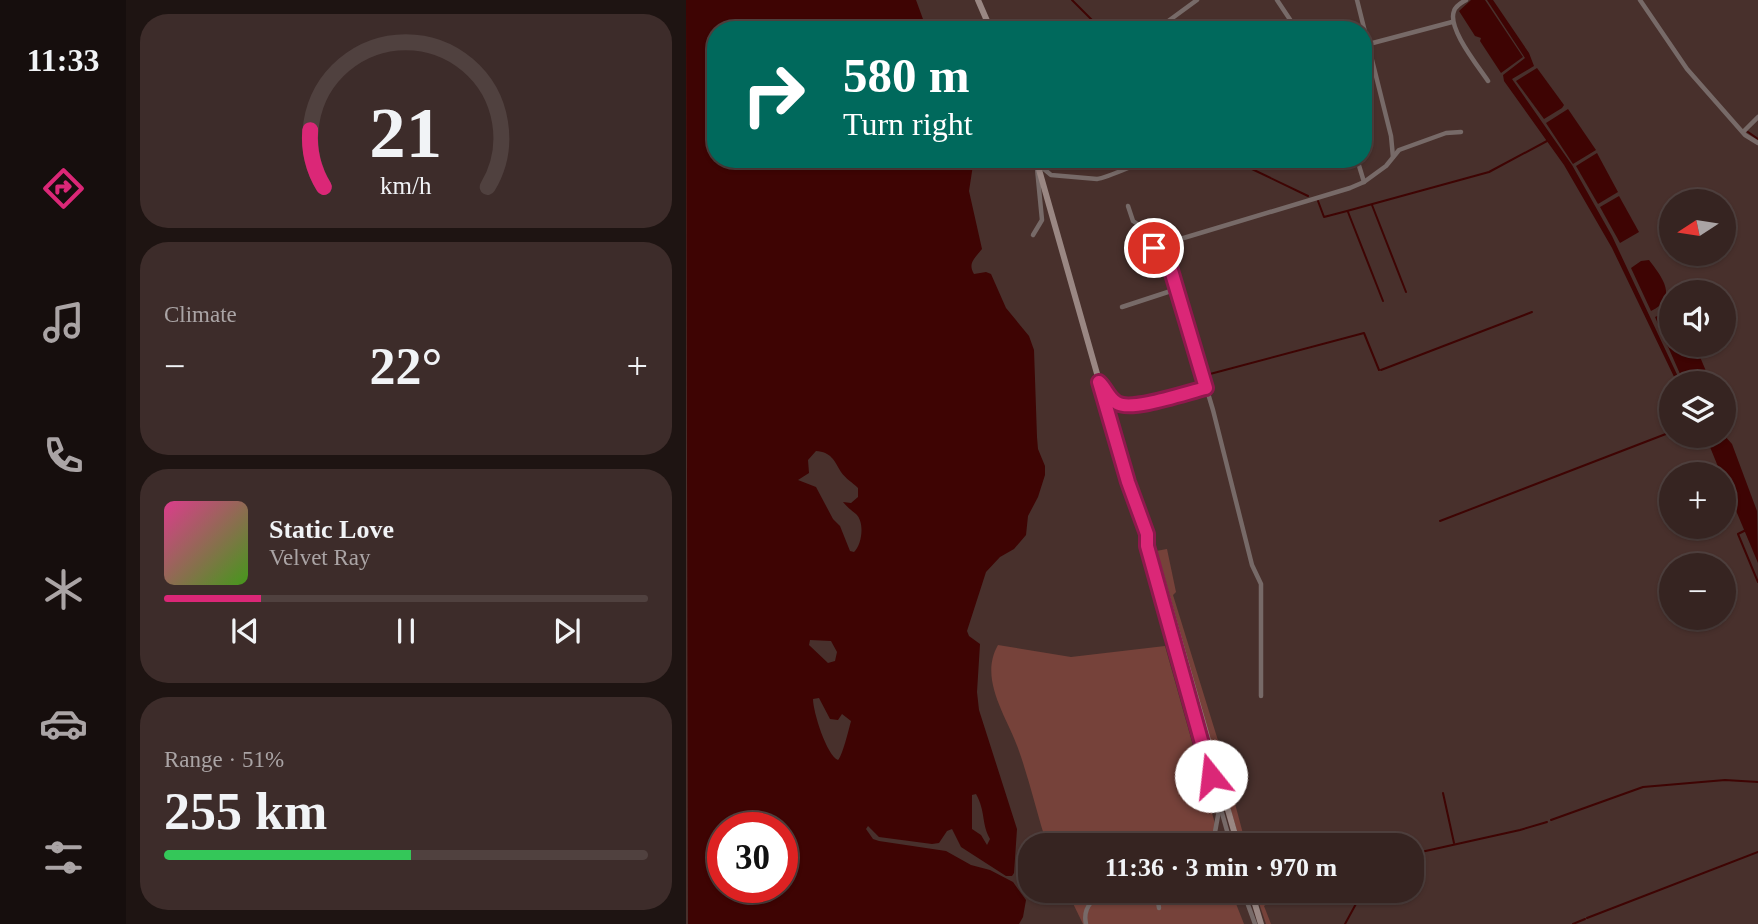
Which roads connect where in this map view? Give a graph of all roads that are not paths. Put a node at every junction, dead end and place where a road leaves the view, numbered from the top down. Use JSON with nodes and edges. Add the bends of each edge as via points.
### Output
{"nodes":[{"id":1,"x":978,"y":0,"type":"edge"},
{"id":2,"x":1197,"y":0,"type":"edge"},
{"id":3,"x":1277,"y":0,"type":"edge"},
{"id":4,"x":1357,"y":0,"type":"edge"},
{"id":5,"x":1466,"y":0,"type":"edge"},
{"id":6,"x":1640,"y":0,"type":"edge"},
{"id":7,"x":987,"y":21,"type":"edge"},
{"id":8,"x":1169,"y":21,"type":"edge"},
{"id":9,"x":1291,"y":21,"type":"edge"},
{"id":10,"x":1363,"y":21,"type":"edge"},
{"id":11,"x":1452,"y":22,"type":"junction"},
{"id":12,"x":1372,"y":43,"type":"edge"},
{"id":13,"x":1372,"y":57,"type":"edge"},
{"id":14,"x":1488,"y":81,"type":"dead end"},
{"id":15,"x":1758,"y":117,"type":"edge"},
{"id":16,"x":1461,"y":132,"type":"dead end"},
{"id":17,"x":1743,"y":132,"type":"junction"},
{"id":18,"x":1758,"y":143,"type":"edge"},
{"id":19,"x":1393,"y":158,"type":"junction"},
{"id":20,"x":1036,"y":168,"type":"edge"},
{"id":21,"x":1038,"y":168,"type":"edge"},
{"id":22,"x":1044,"y":168,"type":"edge"},
{"id":23,"x":1123,"y":168,"type":"edge"},
{"id":24,"x":1360,"y":168,"type":"edge"},
{"id":25,"x":1364,"y":182,"type":"junction"},
{"id":26,"x":1129,"y":206,"type":"dead end"},
{"id":27,"x":1032,"y":235,"type":"dead end"},
{"id":28,"x":1165,"y":250,"type":"junction"},
{"id":29,"x":1177,"y":289,"type":"junction"},
{"id":30,"x":1122,"y":307,"type":"dead end"},
{"id":31,"x":1099,"y":382,"type":"junction"},
{"id":32,"x":1206,"y":388,"type":"junction"},
{"id":33,"x":1147,"y":534,"type":"junction"},
{"id":34,"x":1261,"y":696,"type":"dead end"},
{"id":35,"x":1219,"y":802,"type":"junction"},
{"id":36,"x":1214,"y":833,"type":"edge"},
{"id":37,"x":1228,"y":833,"type":"edge"},
{"id":38,"x":1235,"y":833,"type":"edge"},
{"id":39,"x":1090,"y":903,"type":"edge"},
{"id":40,"x":1158,"y":903,"type":"edge"},
{"id":41,"x":1247,"y":903,"type":"edge"},
{"id":42,"x":1255,"y":903,"type":"edge"},
{"id":43,"x":1159,"y":908,"type":"dead end"},
{"id":44,"x":1086,"y":924,"type":"edge"},
{"id":45,"x":1255,"y":924,"type":"edge"},
{"id":46,"x":1261,"y":924,"type":"edge"}],
"edges":[{"from":1,"to":7,"type":"street"},
{"from":2,"to":8,"type":"street"},
{"from":3,"to":9,"type":"street"},
{"from":4,"to":10,"type":"street"},
{"from":5,"to":11,"type":"street","via":[[1452,13]]},
{"from":6,"to":17,"type":"street","via":[[1687,69]]},
{"from":11,"to":12,"type":"street"},
{"from":11,"to":14,"type":"street"},
{"from":13,"to":19,"type":"street"},
{"from":15,"to":17,"type":"street"},
{"from":16,"to":19,"type":"street","via":[[1399,150]]},
{"from":17,"to":18,"type":"street"},
{"from":19,"to":25,"type":"street"},
{"from":20,"to":27,"type":"street","via":[[1042,220]]},
{"from":21,"to":31,"type":"street"},
{"from":22,"to":23,"type":"street","via":[[1051,175],[1097,179]]},
{"from":24,"to":25,"type":"street"},
{"from":25,"to":28,"type":"street","via":[[1167,243]]},
{"from":26,"to":28,"type":"street","via":[[1133,221],[1148,231],[1154,248]]},
{"from":28,"to":29,"type":"street"},
{"from":29,"to":30,"type":"street"},
{"from":29,"to":32,"type":"street"},
{"from":31,"to":32,"type":"street","via":[[1111,399],[1126,406]]},
{"from":31,"to":33,"type":"street"},
{"from":32,"to":34,"type":"street","via":[[1252,565],[1261,584]]},
{"from":33,"to":35,"type":"street"},
{"from":33,"to":38,"type":"street"},
{"from":35,"to":36,"type":"street"},
{"from":35,"to":37,"type":"street"},
{"from":39,"to":44,"type":"street"},
{"from":40,"to":43,"type":"street"},
{"from":41,"to":45,"type":"street"},
{"from":42,"to":46,"type":"street"}]}
